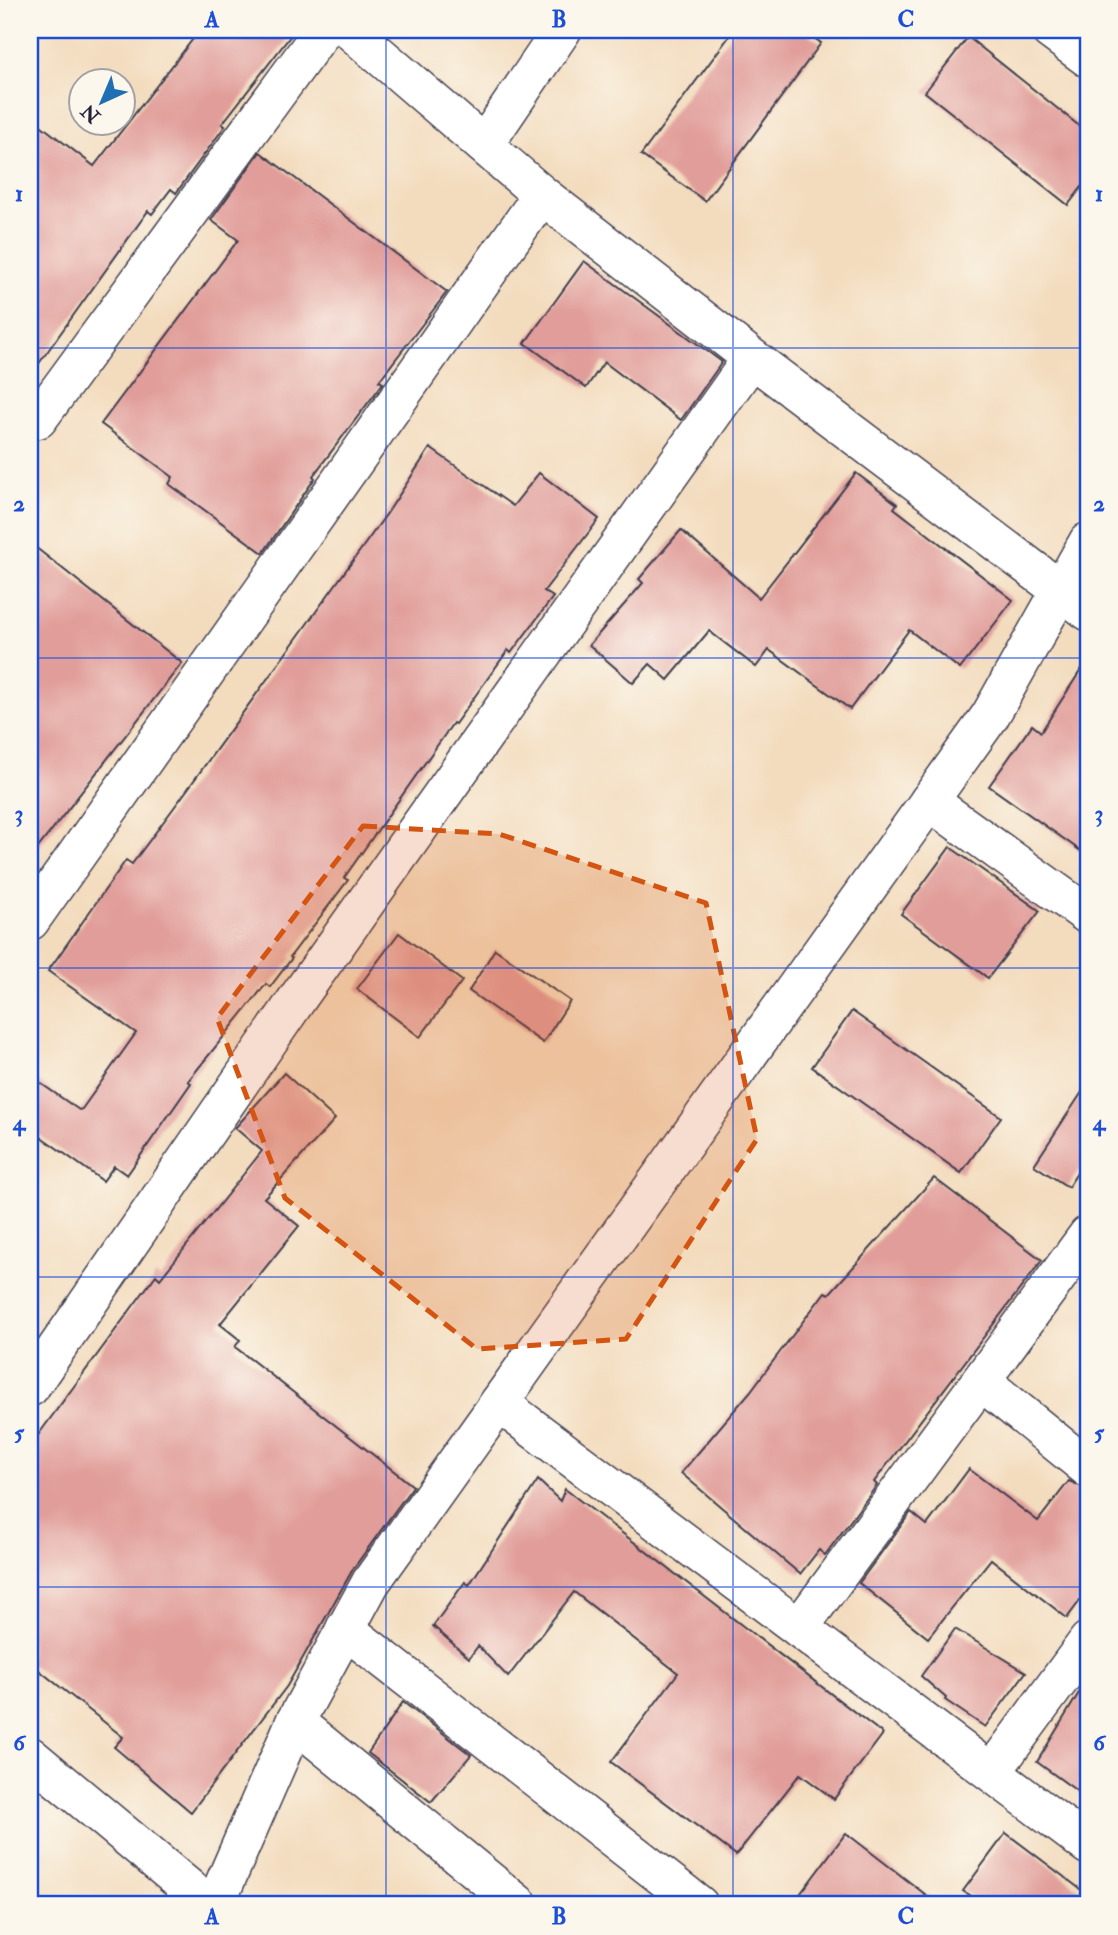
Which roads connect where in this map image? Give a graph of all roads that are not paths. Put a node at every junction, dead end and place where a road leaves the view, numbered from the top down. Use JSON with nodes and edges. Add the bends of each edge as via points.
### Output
{"nodes":[{"id":1,"x":323,"y":30,"type":"edge"},
{"id":2,"x":350,"y":30,"type":"edge"},
{"id":3,"x":562,"y":30,"type":"edge"},
{"id":4,"x":1050,"y":30,"type":"edge"},
{"id":5,"x":1088,"y":58,"type":"edge"},
{"id":6,"x":484,"y":145,"type":"junction"},
{"id":7,"x":542,"y":195,"type":"junction"},
{"id":8,"x":751,"y":358,"type":"junction"},
{"id":9,"x":38,"y":419,"type":"dead end"},
{"id":10,"x":1088,"y":542,"type":"edge"},
{"id":11,"x":1074,"y":601,"type":"edge"},
{"id":12,"x":929,"y":801,"type":"junction"},
{"id":13,"x":1088,"y":915,"type":"edge"},
{"id":14,"x":30,"y":921,"type":"edge"},
{"id":15,"x":1088,"y":1235,"type":"edge"},
{"id":16,"x":981,"y":1381,"type":"junction"},
{"id":17,"x":30,"y":1387,"type":"edge"},
{"id":18,"x":499,"y":1403,"type":"junction"},
{"id":19,"x":1088,"y":1468,"type":"edge"},
{"id":20,"x":799,"y":1628,"type":"junction"},
{"id":21,"x":345,"y":1629,"type":"junction"},
{"id":22,"x":1088,"y":1641,"type":"edge"},
{"id":23,"x":295,"y":1722,"type":"junction"},
{"id":24,"x":30,"y":1756,"type":"edge"},
{"id":25,"x":992,"y":1772,"type":"junction"},
{"id":26,"x":1088,"y":1845,"type":"edge"},
{"id":27,"x":209,"y":1905,"type":"edge"},
{"id":28,"x":215,"y":1905,"type":"edge"},
{"id":29,"x":519,"y":1905,"type":"edge"},
{"id":30,"x":699,"y":1905,"type":"edge"}],
"edges":[{"from":1,"to":9,"type":"street"},
{"from":2,"to":6,"type":"street"},
{"from":3,"to":6,"type":"street"},
{"from":4,"to":5,"type":"street"},
{"from":6,"to":7,"type":"street"},
{"from":7,"to":8,"type":"street"},
{"from":7,"to":14,"type":"street"},
{"from":8,"to":11,"type":"street"},
{"from":8,"to":17,"type":"street","via":[[300,995]]},
{"from":10,"to":11,"type":"street"},
{"from":11,"to":12,"type":"street"},
{"from":12,"to":13,"type":"street"},
{"from":12,"to":18,"type":"street"},
{"from":15,"to":16,"type":"street"},
{"from":16,"to":19,"type":"street"},
{"from":16,"to":20,"type":"street"},
{"from":18,"to":20,"type":"street"},
{"from":18,"to":21,"type":"street","via":[[371,1582]]},
{"from":20,"to":25,"type":"street"},
{"from":21,"to":23,"type":"street"},
{"from":21,"to":30,"type":"street"},
{"from":22,"to":25,"type":"street"},
{"from":23,"to":28,"type":"street"},
{"from":23,"to":29,"type":"street"},
{"from":24,"to":27,"type":"street"},
{"from":25,"to":26,"type":"street"}]}
